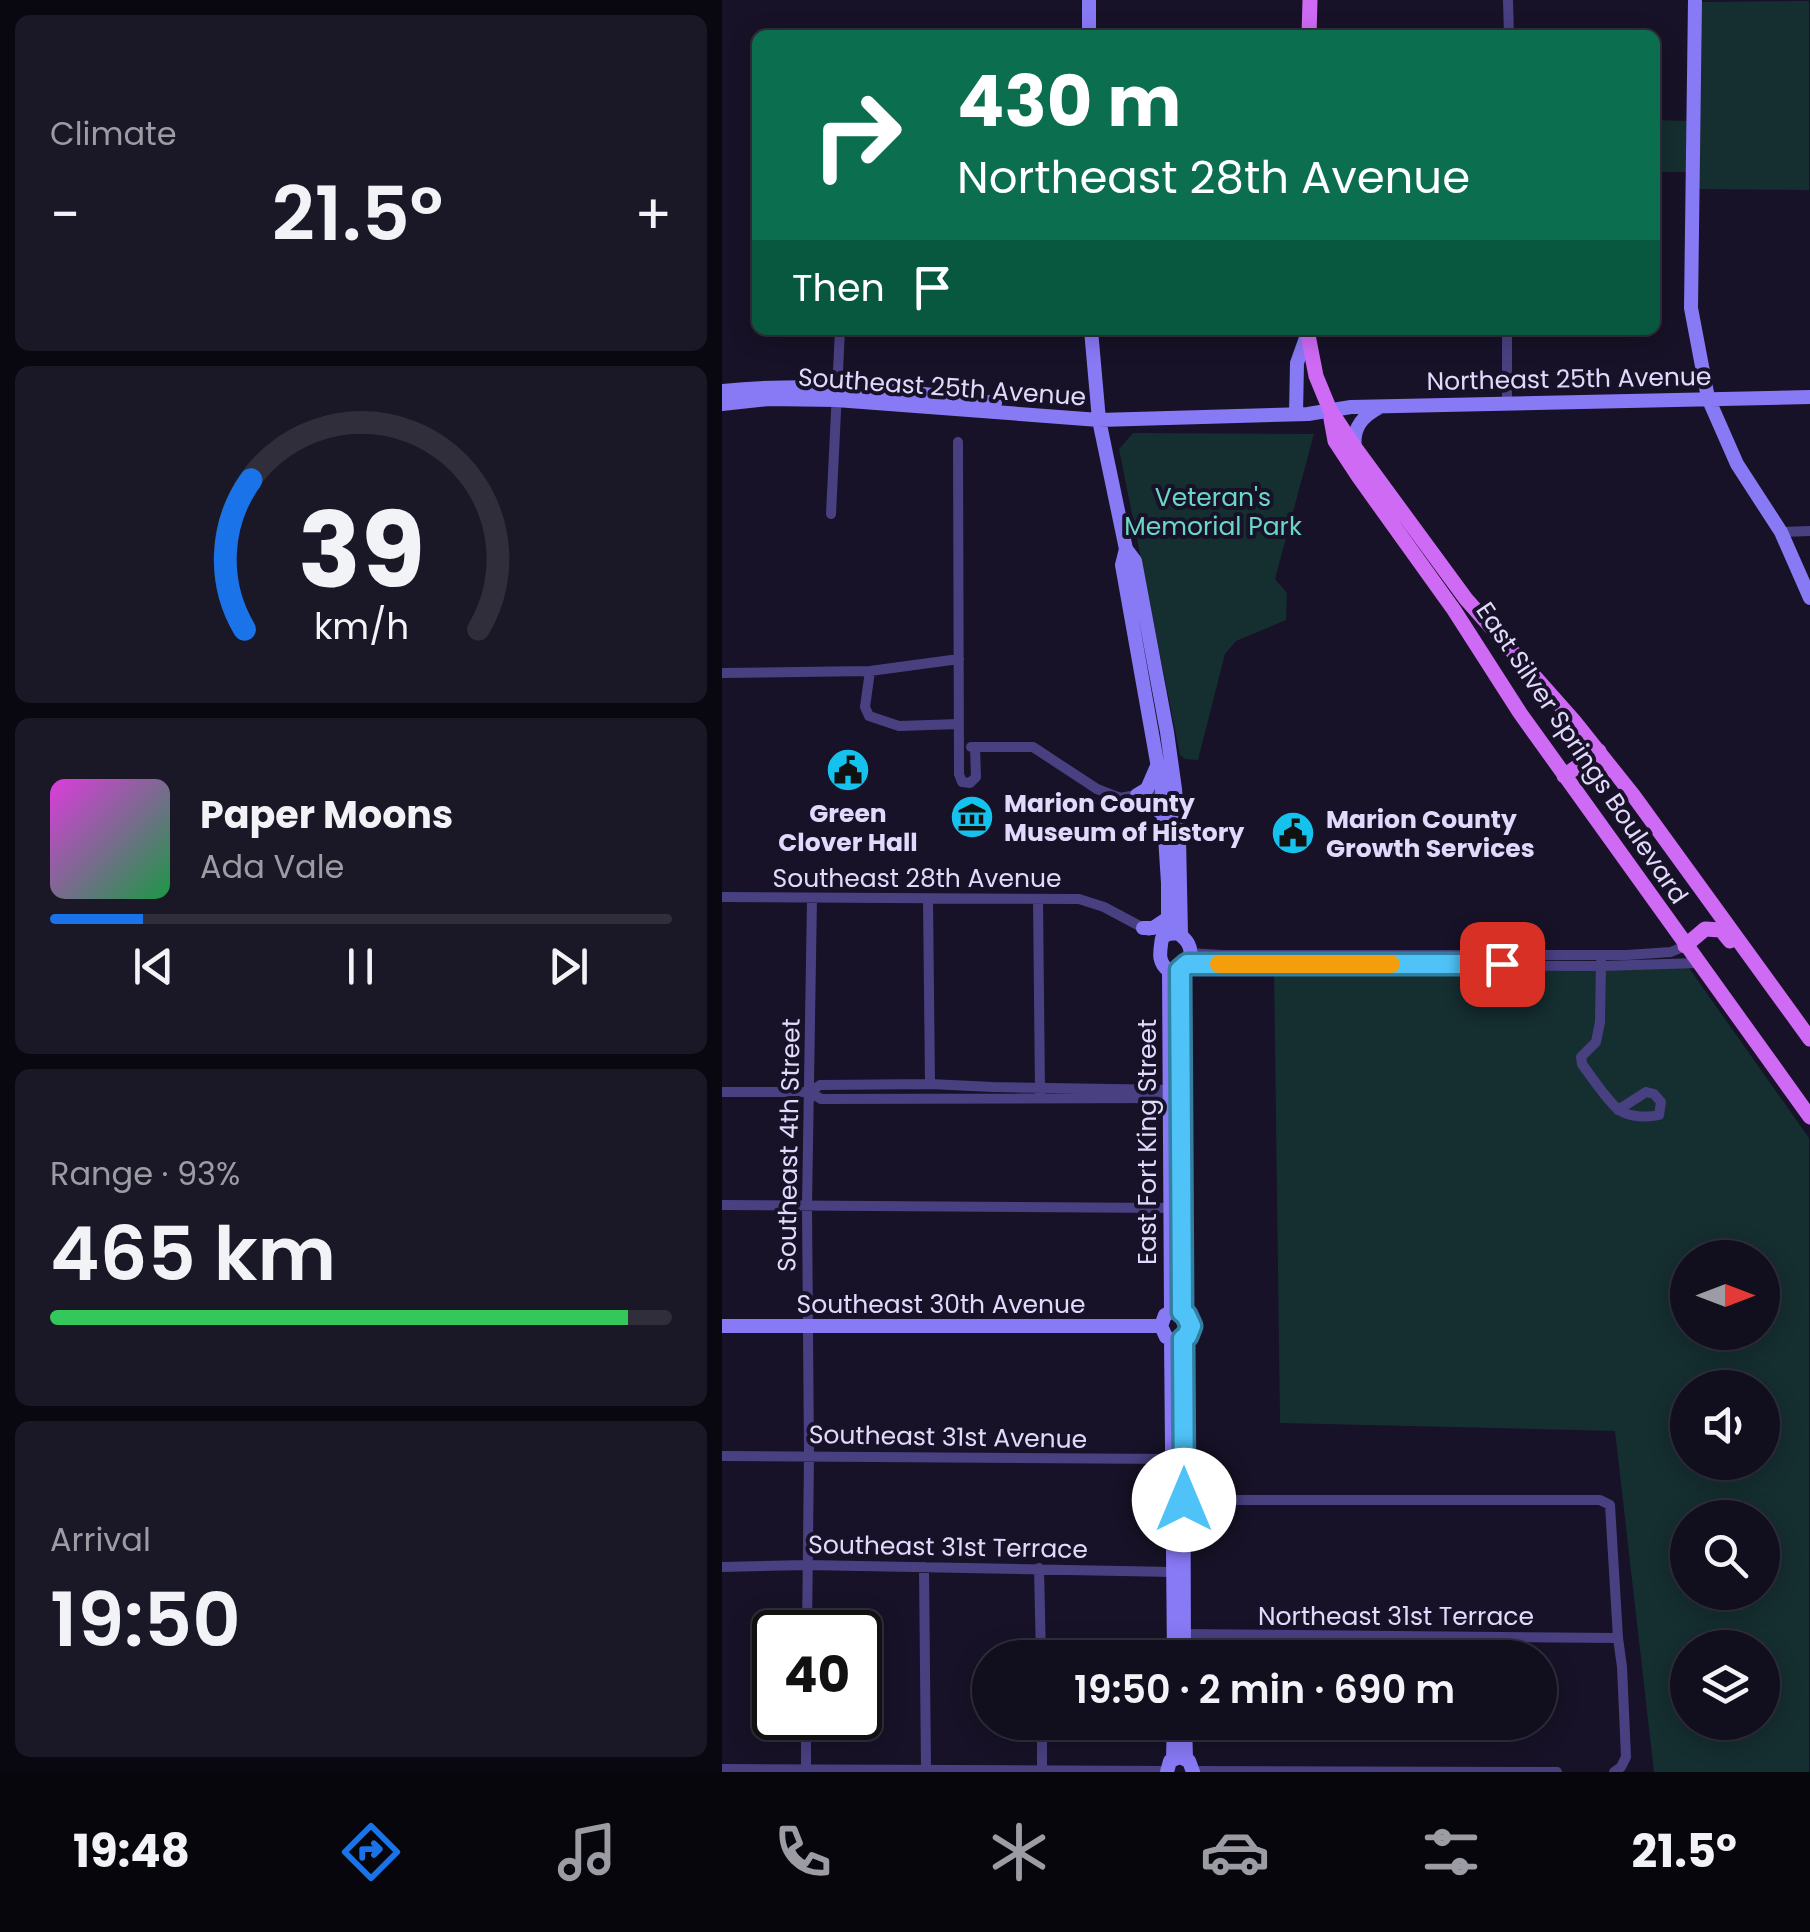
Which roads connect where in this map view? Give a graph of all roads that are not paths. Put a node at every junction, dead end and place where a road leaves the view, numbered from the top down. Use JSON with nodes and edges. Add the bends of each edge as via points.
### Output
{"nodes":[{"id":1,"x":1089,"y":0,"type":"edge"},
{"id":2,"x":1310,"y":0,"type":"edge"},
{"id":3,"x":1508,"y":0,"type":"edge"},
{"id":4,"x":1695,"y":0,"type":"edge"},
{"id":5,"x":1089,"y":30,"type":"edge"},
{"id":6,"x":1309,"y":30,"type":"edge"},
{"id":7,"x":1509,"y":30,"type":"edge"},
{"id":8,"x":840,"y":335,"type":"edge"},
{"id":9,"x":1091,"y":335,"type":"edge"},
{"id":10,"x":1306,"y":335,"type":"edge"},
{"id":11,"x":1307,"y":335,"type":"edge"},
{"id":12,"x":1507,"y":335,"type":"edge"},
{"id":13,"x":722,"y":391,"type":"edge"},
{"id":14,"x":836,"y":393,"type":"junction"},
{"id":15,"x":1810,"y":397,"type":"edge"},
{"id":16,"x":1708,"y":398,"type":"junction"},
{"id":17,"x":1507,"y":403,"type":"junction"},
{"id":18,"x":722,"y":404,"type":"edge"},
{"id":19,"x":1380,"y":406,"type":"junction"},
{"id":20,"x":1330,"y":410,"type":"junction"},
{"id":21,"x":1296,"y":414,"type":"junction"},
{"id":22,"x":1099,"y":420,"type":"junction"},
{"id":23,"x":958,"y":442,"type":"dead end"},
{"id":24,"x":1356,"y":449,"type":"junction"},
{"id":25,"x":832,"y":514,"type":"dead end"},
{"id":26,"x":1810,"y":531,"type":"edge"},
{"id":27,"x":1780,"y":532,"type":"junction"},
{"id":28,"x":1126,"y":549,"type":"junction"},
{"id":29,"x":1810,"y":598,"type":"edge"},
{"id":30,"x":959,"y":659,"type":"junction"},
{"id":31,"x":870,"y":671,"type":"junction"},
{"id":32,"x":722,"y":674,"type":"edge"},
{"id":33,"x":959,"y":724,"type":"junction"},
{"id":34,"x":975,"y":747,"type":"junction"},
{"id":35,"x":959,"y":748,"type":"junction"},
{"id":36,"x":1599,"y":751,"type":"junction"},
{"id":37,"x":1158,"y":762,"type":"junction"},
{"id":38,"x":1564,"y":776,"type":"junction"},
{"id":39,"x":1168,"y":790,"type":"junction"},
{"id":40,"x":1137,"y":795,"type":"junction"},
{"id":41,"x":1163,"y":814,"type":"junction"},
{"id":42,"x":722,"y":897,"type":"edge"},
{"id":43,"x":812,"y":898,"type":"junction"},
{"id":44,"x":928,"y":899,"type":"junction"},
{"id":45,"x":1038,"y":899,"type":"junction"},
{"id":46,"x":1143,"y":928,"type":"joint"},
{"id":47,"x":1170,"y":931,"type":"junction"},
{"id":48,"x":1686,"y":946,"type":"junction"},
{"id":49,"x":1601,"y":960,"type":"junction"},
{"id":50,"x":1698,"y":963,"type":"junction"},
{"id":51,"x":1181,"y":964,"type":"junction"},
{"id":52,"x":1792,"y":1016,"type":"junction"},
{"id":53,"x":1810,"y":1039,"type":"edge"},
{"id":54,"x":930,"y":1084,"type":"junction"},
{"id":55,"x":722,"y":1092,"type":"edge"},
{"id":56,"x":810,"y":1092,"type":"junction"},
{"id":57,"x":1040,"y":1094,"type":"junction"},
{"id":58,"x":1175,"y":1094,"type":"junction"},
{"id":59,"x":1618,"y":1110,"type":"dead end"},
{"id":60,"x":1810,"y":1117,"type":"edge"},
{"id":61,"x":722,"y":1205,"type":"edge"},
{"id":62,"x":807,"y":1206,"type":"junction"},
{"id":63,"x":1169,"y":1208,"type":"junction"},
{"id":64,"x":1176,"y":1312,"type":"junction"},
{"id":65,"x":722,"y":1326,"type":"edge"},
{"id":66,"x":806,"y":1326,"type":"junction"},
{"id":67,"x":1161,"y":1326,"type":"junction"},
{"id":68,"x":1177,"y":1340,"type":"junction"},
{"id":69,"x":722,"y":1456,"type":"edge"},
{"id":70,"x":809,"y":1456,"type":"junction"},
{"id":71,"x":1173,"y":1459,"type":"junction"},
{"id":72,"x":1178,"y":1501,"type":"junction"},
{"id":73,"x":807,"y":1565,"type":"junction"},
{"id":74,"x":722,"y":1567,"type":"edge"},
{"id":75,"x":924,"y":1567,"type":"junction"},
{"id":76,"x":1039,"y":1568,"type":"junction"},
{"id":77,"x":1173,"y":1572,"type":"junction"},
{"id":78,"x":807,"y":1610,"type":"edge"},
{"id":79,"x":1179,"y":1634,"type":"junction"},
{"id":80,"x":1618,"y":1638,"type":"junction"},
{"id":81,"x":1040,"y":1640,"type":"edge"},
{"id":82,"x":1178,"y":1640,"type":"edge"},
{"id":83,"x":1180,"y":1640,"type":"edge"},
{"id":84,"x":806,"y":1740,"type":"edge"},
{"id":85,"x":1042,"y":1740,"type":"edge"},
{"id":86,"x":1176,"y":1740,"type":"edge"},
{"id":87,"x":1183,"y":1740,"type":"edge"},
{"id":88,"x":1180,"y":1767,"type":"edge"},
{"id":89,"x":722,"y":1770,"type":"edge"},
{"id":90,"x":806,"y":1770,"type":"edge"},
{"id":91,"x":1042,"y":1770,"type":"edge"},
{"id":92,"x":1618,"y":1770,"type":"edge"},
{"id":93,"x":764,"y":1771,"type":"edge"},
{"id":94,"x":926,"y":1771,"type":"edge"},
{"id":95,"x":1557,"y":1772,"type":"edge"}],
"edges":[{"from":1,"to":5,"type":"street"},
{"from":2,"to":6,"type":"main road"},
{"from":3,"to":7,"type":"street"},
{"from":4,"to":16,"type":"street","via":[[1691,308]]},
{"from":8,"to":14,"type":"street"},
{"from":9,"to":22,"type":"street"},
{"from":10,"to":21,"type":"street"},
{"from":11,"to":20,"type":"main road","name":"East Silver Springs Boulevard"},
{"from":12,"to":17,"type":"street"},
{"from":13,"to":14,"type":"street","name":"Southeast 25th Avenue","via":[[768,386]]},
{"from":14,"to":18,"type":"street","name":"Southeast 25th Avenue"},
{"from":14,"to":22,"type":"street","name":"Southeast 25th Avenue"},
{"from":14,"to":25,"type":"street"},
{"from":15,"to":16,"type":"street","name":"Northeast 25th Avenue"},
{"from":16,"to":17,"type":"street","name":"Northeast 25th Avenue"},
{"from":16,"to":27,"type":"street","via":[[1737,464]]},
{"from":17,"to":19,"type":"street","name":"Northeast 25th Avenue"},
{"from":19,"to":20,"type":"street","name":"Northeast 25th Avenue"},
{"from":19,"to":24,"type":"street","via":[[1362,418]]},
{"from":20,"to":21,"type":"street","name":"Southeast 25th Avenue"},
{"from":20,"to":24,"type":"main road","name":"East Silver Springs Boulevard"},
{"from":20,"to":38,"type":"main road","name":"East Silver Springs Boulevard","via":[[1336,442],[1350,465]]},
{"from":21,"to":22,"type":"street","name":"Southeast 25th Avenue"},
{"from":22,"to":28,"type":"street"},
{"from":23,"to":30,"type":"street"},
{"from":24,"to":36,"type":"main road","name":"East Silver Springs Boulevard","via":[[1466,599]]},
{"from":26,"to":27,"type":"street"},
{"from":27,"to":29,"type":"street"},
{"from":28,"to":37,"type":"street","via":[[1122,565]]},
{"from":28,"to":39,"type":"street","via":[[1135,562],[1167,732]]},
{"from":30,"to":31,"type":"street"},
{"from":30,"to":33,"type":"street"},
{"from":31,"to":32,"type":"street"},
{"from":31,"to":33,"type":"street","via":[[869,716],[898,726]]},
{"from":33,"to":35,"type":"street"},
{"from":34,"to":35,"type":"street"},
{"from":34,"to":35,"type":"street","via":[[976,777],[970,783],[959,774]]},
{"from":34,"to":40,"type":"street","via":[[1032,747],[1097,789],[1120,798]]},
{"from":36,"to":38,"type":"main road"},
{"from":36,"to":52,"type":"main road","name":"East Silver Springs Boulevard"},
{"from":37,"to":39,"type":"street"},
{"from":37,"to":40,"type":"street","via":[[1148,790]]},
{"from":38,"to":48,"type":"main road","name":"East Silver Springs Boulevard"},
{"from":39,"to":40,"type":"street"},
{"from":39,"to":41,"type":"street"},
{"from":39,"to":47,"type":"street","via":[[1179,838]]},
{"from":40,"to":41,"type":"street"},
{"from":41,"to":47,"type":"street"},
{"from":42,"to":43,"type":"street","name":"Southeast 28th Avenue"},
{"from":43,"to":44,"type":"street","name":"Southeast 28th Avenue"},
{"from":43,"to":56,"type":"street","name":"Southeast 4th Street"},
{"from":44,"to":45,"type":"street","name":"Southeast 28th Avenue"},
{"from":44,"to":54,"type":"street"},
{"from":45,"to":46,"type":"street","name":"Southeast 28th Avenue","via":[[1079,899]]},
{"from":45,"to":57,"type":"street"},
{"from":46,"to":47,"type":"street"},
{"from":47,"to":51,"type":"street","via":[[1188,943]]},
{"from":47,"to":51,"type":"street","via":[[1159,956],[1162,966]]},
{"from":48,"to":49,"type":"street"},
{"from":48,"to":50,"type":"main road","name":"East Silver Springs Boulevard"},
{"from":48,"to":52,"type":"main road","via":[[1705,929],[1722,930],[1778,1007]]},
{"from":49,"to":50,"type":"street"},
{"from":49,"to":51,"type":"street"},
{"from":49,"to":59,"type":"street","via":[[1596,1042],[1581,1057]]},
{"from":50,"to":60,"type":"main road","name":"East Silver Springs Boulevard"},
{"from":51,"to":58,"type":"street","name":"East Fort King Street"},
{"from":52,"to":53,"type":"main road","name":"East Silver Springs Boulevard"},
{"from":54,"to":56,"type":"street","via":[[820,1085]]},
{"from":54,"to":57,"type":"street"},
{"from":55,"to":56,"type":"street"},
{"from":56,"to":57,"type":"street","via":[[821,1099]]},
{"from":56,"to":62,"type":"street","name":"Southeast 4th Street"},
{"from":57,"to":58,"type":"street"},
{"from":58,"to":63,"type":"street","name":"East Fort King Street"},
{"from":58,"to":64,"type":"street","name":"East Fort King Street"},
{"from":61,"to":62,"type":"street"},
{"from":62,"to":63,"type":"street"},
{"from":62,"to":66,"type":"street","name":"Southeast 4th Street"},
{"from":63,"to":64,"type":"street","name":"East Fort King Street"},
{"from":64,"to":67,"type":"street"},
{"from":64,"to":68,"type":"street","name":"East Fort King Street","via":[[1191,1326]]},
{"from":65,"to":66,"type":"street","name":"Southeast 30th Avenue"},
{"from":66,"to":67,"type":"street","name":"Southeast 30th Avenue"},
{"from":66,"to":70,"type":"street","name":"Southeast 4th Street"},
{"from":67,"to":68,"type":"street"},
{"from":68,"to":71,"type":"street","name":"East Fort King Street"},
{"from":68,"to":72,"type":"street","name":"East Fort King Street"},
{"from":69,"to":70,"type":"street","name":"Southeast 31st Avenue"},
{"from":70,"to":71,"type":"street","name":"Southeast 31st Avenue"},
{"from":70,"to":73,"type":"street","name":"Southeast 4th Street"},
{"from":71,"to":72,"type":"street","name":"East Fort King Street"},
{"from":72,"to":77,"type":"street","name":"East Fort King Street"},
{"from":72,"to":79,"type":"street","name":"East Fort King Street"},
{"from":72,"to":80,"type":"street","via":[[1600,1500],[1610,1505]]},
{"from":73,"to":74,"type":"street","name":"Southeast 31st Terrace"},
{"from":73,"to":75,"type":"street","name":"Southeast 31st Terrace"},
{"from":73,"to":78,"type":"street","name":"Southeast 4th Street"},
{"from":75,"to":76,"type":"street","name":"Southeast 31st Terrace"},
{"from":75,"to":94,"type":"street"},
{"from":76,"to":77,"type":"street","name":"Southeast 31st Terrace"},
{"from":76,"to":81,"type":"street"},
{"from":77,"to":79,"type":"street","name":"East Fort King Street"},
{"from":79,"to":80,"type":"street","name":"Northeast 31st Terrace"},
{"from":79,"to":82,"type":"street","name":"East Fort King Street"},
{"from":79,"to":83,"type":"street","name":"East Fort King Street"},
{"from":80,"to":92,"type":"street","via":[[1626,1757]]},
{"from":84,"to":90,"type":"street"},
{"from":85,"to":91,"type":"street"},
{"from":86,"to":88,"type":"street"},
{"from":87,"to":88,"type":"street"},
{"from":88,"to":91,"type":"street"},
{"from":88,"to":95,"type":"street"},
{"from":89,"to":93,"type":"street"},
{"from":90,"to":93,"type":"street"},
{"from":90,"to":94,"type":"street"},
{"from":91,"to":94,"type":"street"}]}
